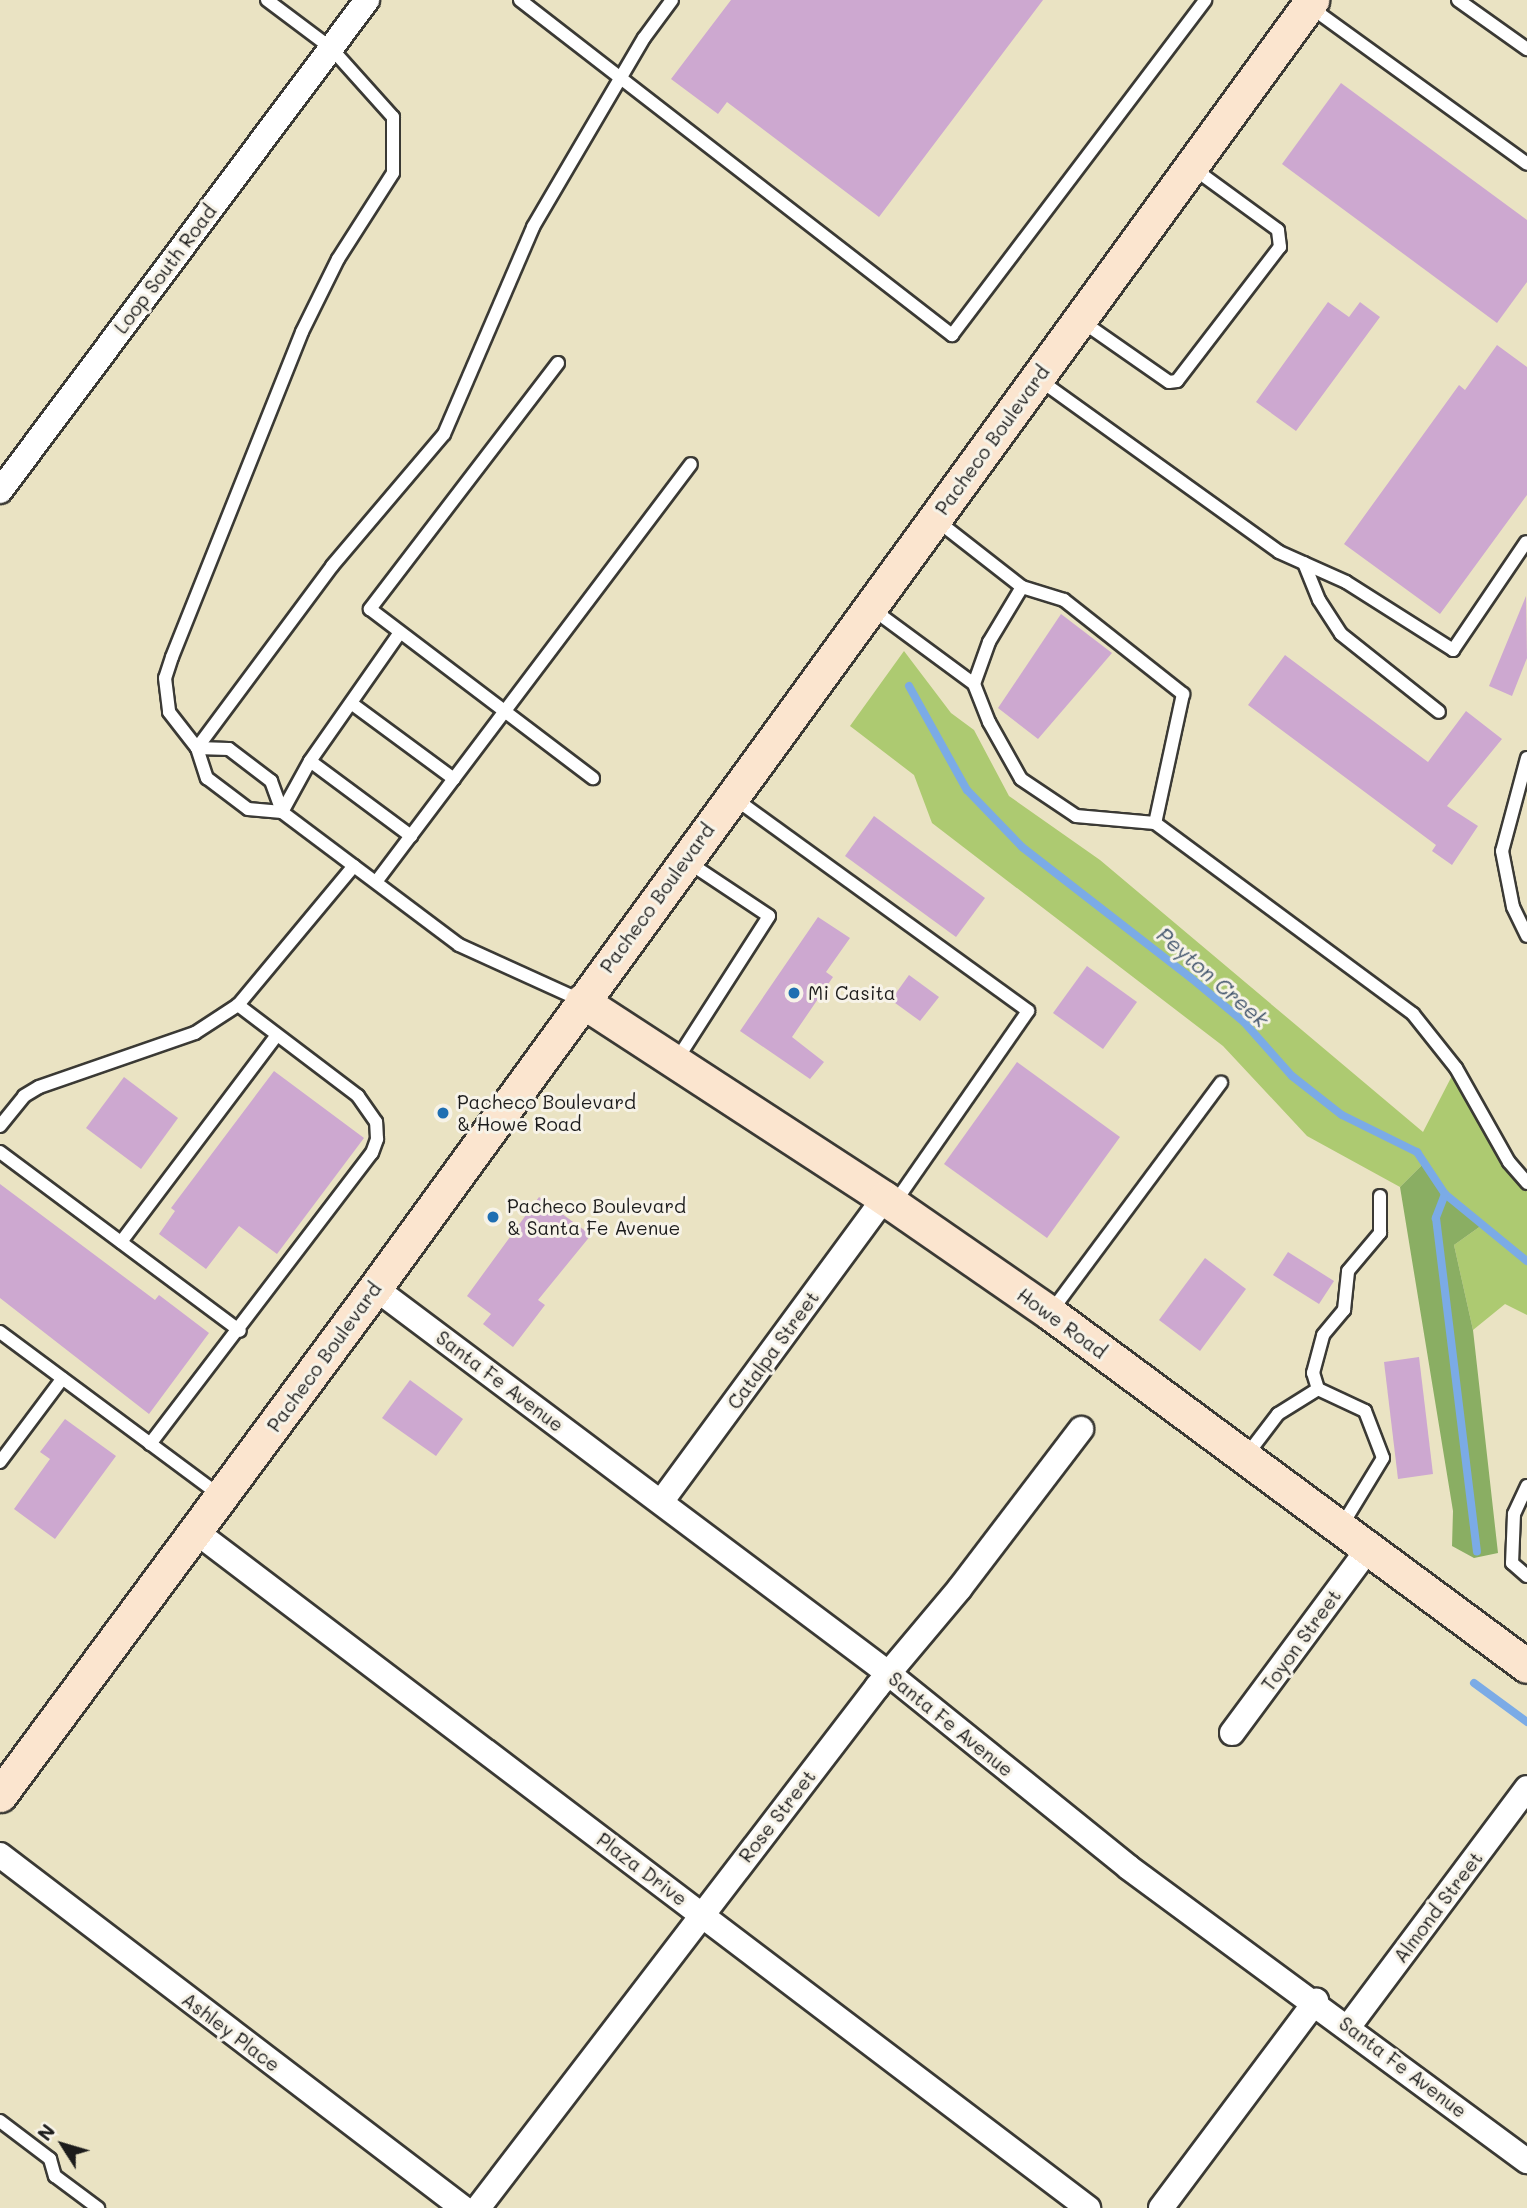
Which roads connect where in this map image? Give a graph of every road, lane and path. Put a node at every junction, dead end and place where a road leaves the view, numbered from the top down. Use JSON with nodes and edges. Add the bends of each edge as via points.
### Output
{"nodes":[{"id":1,"x":267,"y":0,"type":"edge"},
{"id":2,"x":367,"y":0,"type":"edge"},
{"id":3,"x":520,"y":0,"type":"edge"},
{"id":4,"x":672,"y":0,"type":"edge"},
{"id":5,"x":1205,"y":0,"type":"edge"},
{"id":6,"x":1458,"y":0,"type":"edge"},
{"id":7,"x":1310,"y":3,"type":"edge"},
{"id":8,"x":331,"y":48,"type":"junction"},
{"id":9,"x":1527,"y":49,"type":"edge"},
{"id":10,"x":621,"y":78,"type":"junction"},
{"id":11,"x":1527,"y":164,"type":"edge"},
{"id":12,"x":1190,"y":166,"type":"junction"},
{"id":13,"x":1080,"y":320,"type":"junction"},
{"id":14,"x":558,"y":363,"type":"dead end"},
{"id":15,"x":1037,"y":377,"type":"junction"},
{"id":16,"x":691,"y":464,"type":"dead end"},
{"id":17,"x":0,"y":491,"type":"edge"},
{"id":18,"x":935,"y":519,"type":"junction"},
{"id":19,"x":1526,"y":542,"type":"edge"},
{"id":20,"x":1304,"y":563,"type":"junction"},
{"id":21,"x":1022,"y":587,"type":"junction"},
{"id":22,"x":870,"y":607,"type":"junction"},
{"id":23,"x":399,"y":635,"type":"junction"},
{"id":24,"x":974,"y":684,"type":"junction"},
{"id":25,"x":351,"y":703,"type":"junction"},
{"id":26,"x":1439,"y":712,"type":"dead end"},
{"id":27,"x":504,"y":713,"type":"junction"},
{"id":28,"x":197,"y":748,"type":"junction"},
{"id":29,"x":1527,"y":758,"type":"edge"},
{"id":30,"x":310,"y":761,"type":"junction"},
{"id":31,"x":593,"y":778,"type":"dead end"},
{"id":32,"x":454,"y":779,"type":"junction"},
{"id":33,"x":731,"y":796,"type":"junction"},
{"id":34,"x":282,"y":812,"type":"junction"},
{"id":35,"x":1155,"y":823,"type":"junction"},
{"id":36,"x":411,"y":836,"type":"junction"},
{"id":37,"x":684,"y":859,"type":"junction"},
{"id":38,"x":354,"y":866,"type":"junction"},
{"id":39,"x":376,"y":882,"type":"junction"},
{"id":40,"x":1527,"y":936,"type":"edge"},
{"id":41,"x":582,"y":1001,"type":"junction"},
{"id":42,"x":238,"y":1006,"type":"junction"},
{"id":43,"x":277,"y":1035,"type":"junction"},
{"id":44,"x":676,"y":1061,"type":"junction"},
{"id":45,"x":1221,"y":1083,"type":"dead end"},
{"id":46,"x":0,"y":1126,"type":"edge"},
{"id":47,"x":0,"y":1152,"type":"edge"},
{"id":48,"x":1527,"y":1183,"type":"edge"},
{"id":49,"x":1380,"y":1196,"type":"dead end"},
{"id":50,"x":889,"y":1201,"type":"junction"},
{"id":51,"x":121,"y":1242,"type":"junction"},
{"id":52,"x":375,"y":1288,"type":"junction"},
{"id":53,"x":1050,"y":1313,"type":"junction"},
{"id":54,"x":240,"y":1331,"type":"junction"},
{"id":55,"x":0,"y":1332,"type":"edge"},
{"id":56,"x":62,"y":1379,"type":"junction"},
{"id":57,"x":1318,"y":1389,"type":"junction"},
{"id":58,"x":1081,"y":1429,"type":"dead end"},
{"id":59,"x":150,"y":1444,"type":"junction"},
{"id":60,"x":1245,"y":1457,"type":"junction"},
{"id":61,"x":0,"y":1462,"type":"edge"},
{"id":62,"x":1527,"y":1486,"type":"edge"},
{"id":63,"x":221,"y":1496,"type":"junction"},
{"id":64,"x":661,"y":1502,"type":"junction"},
{"id":65,"x":1341,"y":1527,"type":"junction"},
{"id":66,"x":195,"y":1531,"type":"junction"},
{"id":67,"x":1369,"y":1548,"type":"junction"},
{"id":68,"x":1527,"y":1576,"type":"edge"},
{"id":69,"x":1527,"y":1666,"type":"edge"},
{"id":70,"x":888,"y":1673,"type":"junction"},
{"id":71,"x":1232,"y":1733,"type":"dead end"},
{"id":72,"x":1527,"y":1788,"type":"edge"},
{"id":73,"x":0,"y":1795,"type":"edge"},
{"id":74,"x":0,"y":1855,"type":"edge"},
{"id":75,"x":701,"y":1914,"type":"junction"},
{"id":76,"x":1316,"y":2001,"type":"junction"},
{"id":77,"x":1349,"y":2026,"type":"junction"},
{"id":78,"x":0,"y":2121,"type":"edge"},
{"id":79,"x":1527,"y":2161,"type":"edge"},
{"id":80,"x":98,"y":2208,"type":"edge"},
{"id":81,"x":463,"y":2208,"type":"edge"},
{"id":82,"x":478,"y":2208,"type":"edge"},
{"id":83,"x":1088,"y":2208,"type":"edge"},
{"id":84,"x":1161,"y":2208,"type":"edge"}],
"edges":[{"from":1,"to":8,"type":"lane"},
{"from":2,"to":8,"type":"street","name":"Loop South Road"},
{"from":3,"to":10,"type":"lane"},
{"from":4,"to":10,"type":"lane"},
{"from":5,"to":10,"type":"lane","via":[[952,335]]},
{"from":6,"to":9,"type":"lane"},
{"from":7,"to":11,"type":"lane"},
{"from":7,"to":12,"type":"main road","name":"Pacheco Boulevard"},
{"from":8,"to":17,"type":"street","name":"Loop South Road"},
{"from":8,"to":28,"type":"lane","via":[[393,117],[393,173],[311,313],[172,657],[165,678],[169,712]]},
{"from":10,"to":28,"type":"lane","via":[[533,227],[444,434],[332,566]]},
{"from":12,"to":13,"type":"main road","name":"Pacheco Boulevard"},
{"from":12,"to":13,"type":"lane","via":[[1278,230],[1280,247],[1177,381],[1169,382]]},
{"from":13,"to":15,"type":"main road","name":"Pacheco Boulevard"},
{"from":14,"to":23,"type":"lane","via":[[370,609]]},
{"from":15,"to":18,"type":"main road","name":"Pacheco Boulevard"},
{"from":15,"to":20,"type":"lane","via":[[1279,552]]},
{"from":16,"to":27,"type":"lane"},
{"from":18,"to":21,"type":"lane"},
{"from":18,"to":22,"type":"main road","name":"Pacheco Boulevard"},
{"from":19,"to":20,"type":"lane","via":[[1453,650],[1346,582]]},
{"from":20,"to":26,"type":"lane","via":[[1319,600],[1341,634]]},
{"from":21,"to":24,"type":"lane","via":[[989,642]]},
{"from":21,"to":35,"type":"lane","via":[[1064,600],[1183,694]]},
{"from":22,"to":24,"type":"lane"},
{"from":22,"to":33,"type":"main road","name":"Pacheco Boulevard"},
{"from":23,"to":25,"type":"lane"},
{"from":23,"to":27,"type":"lane"},
{"from":24,"to":35,"type":"lane","via":[[1021,779],[1076,816]]},
{"from":25,"to":30,"type":"lane"},
{"from":25,"to":32,"type":"lane"},
{"from":27,"to":31,"type":"lane"},
{"from":27,"to":32,"type":"lane"},
{"from":28,"to":34,"type":"lane","via":[[207,778],[248,809]]},
{"from":28,"to":34,"type":"lane","via":[[229,748],[271,781]]},
{"from":29,"to":40,"type":"lane","via":[[1502,851],[1513,908]]},
{"from":30,"to":34,"type":"lane"},
{"from":30,"to":36,"type":"lane"},
{"from":32,"to":36,"type":"lane"},
{"from":33,"to":37,"type":"main road","name":"Pacheco Boulevard"},
{"from":33,"to":50,"type":"lane","via":[[1028,1011]]},
{"from":34,"to":38,"type":"lane"},
{"from":35,"to":48,"type":"lane","via":[[1413,1014],[1456,1068],[1509,1162]]},
{"from":36,"to":39,"type":"lane"},
{"from":37,"to":41,"type":"main road","name":"Pacheco Boulevard"},
{"from":37,"to":44,"type":"lane","via":[[769,916]]},
{"from":38,"to":39,"type":"lane"},
{"from":38,"to":42,"type":"lane"},
{"from":39,"to":41,"type":"lane","via":[[459,945]]},
{"from":41,"to":44,"type":"main road","name":"Howe Road"},
{"from":41,"to":52,"type":"main road","name":"Pacheco Boulevard"},
{"from":42,"to":43,"type":"lane"},
{"from":42,"to":46,"type":"lane","via":[[195,1033],[39,1087],[24,1096]]},
{"from":43,"to":51,"type":"lane"},
{"from":43,"to":54,"type":"lane","via":[[358,1096],[376,1122],[377,1139],[372,1153]]},
{"from":44,"to":50,"type":"main road","name":"Howe Road"},
{"from":45,"to":53,"type":"lane"},
{"from":47,"to":51,"type":"lane"},
{"from":49,"to":57,"type":"lane","via":[[1380,1233],[1349,1271],[1344,1310],[1323,1335],[1313,1373]]},
{"from":50,"to":53,"type":"main road","name":"Howe Road"},
{"from":50,"to":64,"type":"street","name":"Catalpa Street"},
{"from":51,"to":54,"type":"lane"},
{"from":52,"to":63,"type":"main road","name":"Pacheco Boulevard"},
{"from":52,"to":64,"type":"street","name":"Santa Fe Avenue"},
{"from":53,"to":60,"type":"main road","name":"Howe Road"},
{"from":54,"to":59,"type":"lane"},
{"from":55,"to":56,"type":"lane"},
{"from":56,"to":59,"type":"lane"},
{"from":56,"to":61,"type":"lane"},
{"from":57,"to":60,"type":"lane","via":[[1278,1413]]},
{"from":57,"to":65,"type":"lane","via":[[1365,1412],[1382,1458]]},
{"from":58,"to":70,"type":"street","name":"Rose Street","via":[[960,1588]]},
{"from":59,"to":63,"type":"lane"},
{"from":60,"to":65,"type":"main road","name":"Howe Road"},
{"from":62,"to":68,"type":"lane","via":[[1514,1514],[1512,1563]]},
{"from":63,"to":66,"type":"main road","name":"Pacheco Boulevard"},
{"from":64,"to":70,"type":"street","name":"Santa Fe Avenue"},
{"from":65,"to":67,"type":"main road","name":"Howe Road"},
{"from":66,"to":73,"type":"main road","name":"Pacheco Boulevard"},
{"from":66,"to":75,"type":"street","name":"Plaza Drive"},
{"from":67,"to":69,"type":"main road","name":"Howe Road"},
{"from":67,"to":71,"type":"street","name":"Toyon Street"},
{"from":70,"to":75,"type":"street","name":"Rose Street"},
{"from":70,"to":76,"type":"street","name":"Santa Fe Avenue","via":[[1128,1867]]},
{"from":72,"to":77,"type":"street","name":"Almond Street"},
{"from":74,"to":81,"type":"street","name":"Ashley Place"},
{"from":75,"to":82,"type":"street","name":"Rose Street"},
{"from":75,"to":83,"type":"street","name":"Plaza Drive"},
{"from":76,"to":77,"type":"street","name":"Santa Fe Avenue"},
{"from":76,"to":84,"type":"street"},
{"from":77,"to":79,"type":"street","name":"Santa Fe Avenue"},
{"from":78,"to":80,"type":"lane","via":[[50,2159],[55,2176]]}]}
